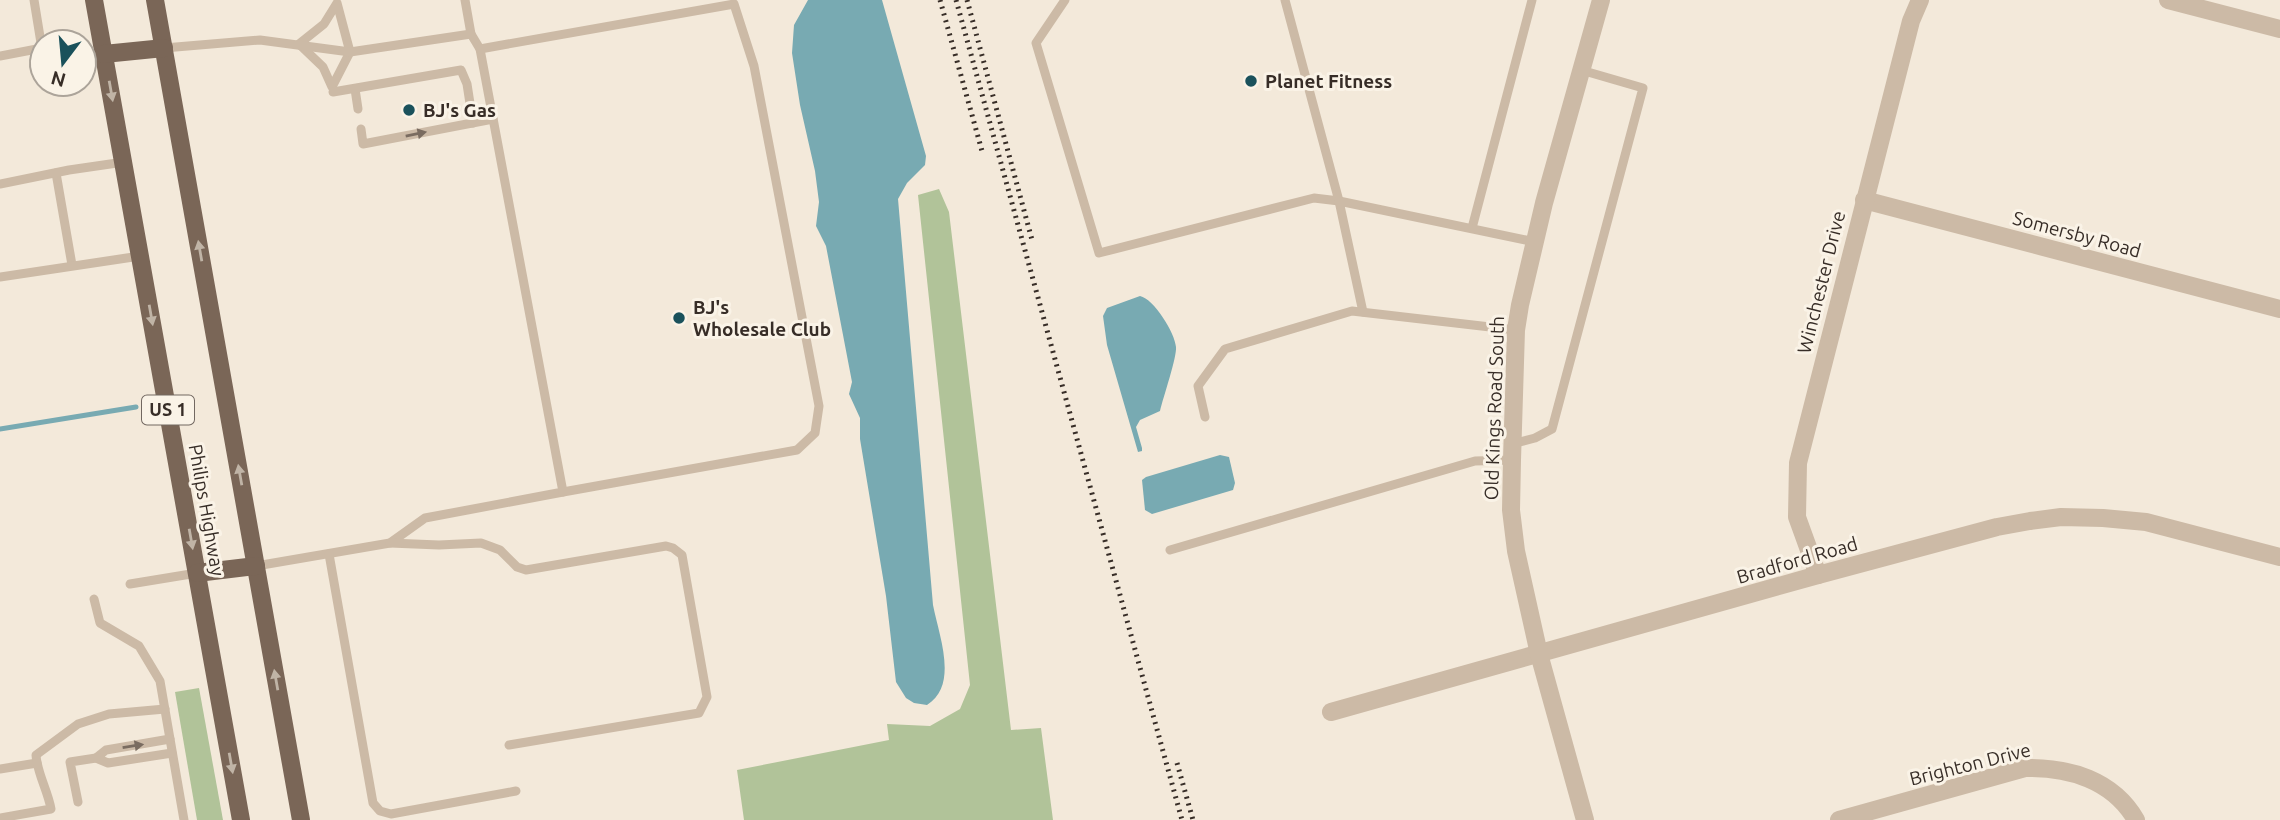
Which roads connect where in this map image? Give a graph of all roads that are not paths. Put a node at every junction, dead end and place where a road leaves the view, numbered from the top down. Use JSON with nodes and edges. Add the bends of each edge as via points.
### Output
{"nodes":[{"id":1,"x":34,"y":0,"type":"edge"},
{"id":2,"x":94,"y":0,"type":"edge"},
{"id":3,"x":155,"y":0,"type":"edge"},
{"id":4,"x":465,"y":0,"type":"edge"},
{"id":5,"x":1065,"y":0,"type":"edge"},
{"id":6,"x":1285,"y":0,"type":"edge"},
{"id":7,"x":1532,"y":0,"type":"edge"},
{"id":8,"x":1601,"y":0,"type":"edge"},
{"id":9,"x":1920,"y":0,"type":"edge"},
{"id":10,"x":2168,"y":0,"type":"edge"},
{"id":11,"x":337,"y":1,"type":"edge"},
{"id":12,"x":734,"y":2,"type":"edge"},
{"id":13,"x":39,"y":28,"type":"edge"},
{"id":14,"x":2280,"y":29,"type":"edge"},
{"id":15,"x":471,"y":34,"type":"junction"},
{"id":16,"x":299,"y":44,"type":"junction"},
{"id":17,"x":164,"y":48,"type":"junction"},
{"id":18,"x":480,"y":49,"type":"junction"},
{"id":19,"x":28,"y":51,"type":"edge"},
{"id":20,"x":351,"y":52,"type":"junction"},
{"id":21,"x":104,"y":54,"type":"junction"},
{"id":22,"x":98,"y":55,"type":"edge"},
{"id":23,"x":0,"y":56,"type":"edge"},
{"id":24,"x":1581,"y":70,"type":"junction"},
{"id":25,"x":355,"y":89,"type":"junction"},
{"id":26,"x":333,"y":92,"type":"dead end"},
{"id":27,"x":358,"y":109,"type":"dead end"},
{"id":28,"x":493,"y":119,"type":"junction"},
{"id":29,"x":472,"y":123,"type":"junction"},
{"id":30,"x":361,"y":129,"type":"dead end"},
{"id":31,"x":124,"y":162,"type":"junction"},
{"id":32,"x":56,"y":173,"type":"junction"},
{"id":33,"x":0,"y":184,"type":"edge"},
{"id":34,"x":1864,"y":200,"type":"junction"},
{"id":35,"x":1339,"y":201,"type":"junction"},
{"id":36,"x":1472,"y":228,"type":"junction"},
{"id":37,"x":1535,"y":242,"type":"junction"},
{"id":38,"x":140,"y":256,"type":"junction"},
{"id":39,"x":72,"y":265,"type":"junction"},
{"id":40,"x":0,"y":277,"type":"edge"},
{"id":41,"x":2280,"y":309,"type":"edge"},
{"id":42,"x":1363,"y":312,"type":"junction"},
{"id":43,"x":1516,"y":330,"type":"junction"},
{"id":44,"x":1205,"y":417,"type":"dead end"},
{"id":45,"x":1512,"y":452,"type":"junction"},
{"id":46,"x":563,"y":492,"type":"junction"},
{"id":47,"x":390,"y":543,"type":"junction"},
{"id":48,"x":1170,"y":550,"type":"dead end"},
{"id":49,"x":329,"y":554,"type":"junction"},
{"id":50,"x":2280,"y":557,"type":"edge"},
{"id":51,"x":256,"y":566,"type":"junction"},
{"id":52,"x":197,"y":573,"type":"junction"},
{"id":53,"x":1818,"y":575,"type":"junction"},
{"id":54,"x":130,"y":584,"type":"dead end"},
{"id":55,"x":94,"y":598,"type":"dead end"},
{"id":56,"x":1539,"y":654,"type":"junction"},
{"id":57,"x":165,"y":709,"type":"junction"},
{"id":58,"x":1331,"y":712,"type":"dead end"},
{"id":59,"x":170,"y":739,"type":"junction"},
{"id":60,"x":509,"y":745,"type":"dead end"},
{"id":61,"x":172,"y":753,"type":"junction"},
{"id":62,"x":96,"y":758,"type":"junction"},
{"id":63,"x":37,"y":763,"type":"junction"},
{"id":64,"x":0,"y":769,"type":"edge"},
{"id":65,"x":516,"y":791,"type":"dead end"},
{"id":66,"x":78,"y":802,"type":"dead end"},
{"id":67,"x":0,"y":818,"type":"edge"},
{"id":68,"x":184,"y":820,"type":"edge"},
{"id":69,"x":241,"y":820,"type":"edge"},
{"id":70,"x":301,"y":820,"type":"edge"},
{"id":71,"x":1585,"y":820,"type":"edge"},
{"id":72,"x":1839,"y":820,"type":"edge"},
{"id":73,"x":2136,"y":820,"type":"edge"}],
"edges":[{"from":1,"to":13,"type":"lane"},
{"from":2,"to":21,"type":"main road","name":"Philips Highway","number":"US 1"},
{"from":3,"to":17,"type":"main road","name":"Philips Highway"},
{"from":4,"to":15,"type":"lane"},
{"from":5,"to":35,"type":"lane","via":[[1036,43],[1099,253],[1314,198]]},
{"from":6,"to":35,"type":"lane"},
{"from":7,"to":36,"type":"lane"},
{"from":8,"to":24,"type":"street","name":"Old Kings Road South"},
{"from":9,"to":34,"type":"street","name":"Winchester Drive"},
{"from":10,"to":14,"type":"street"},
{"from":11,"to":16,"type":"lane","via":[[324,24]]},
{"from":11,"to":20,"type":"lane"},
{"from":12,"to":18,"type":"lane"},
{"from":12,"to":46,"type":"lane","via":[[754,66],[819,406],[815,433],[797,450]]},
{"from":15,"to":18,"type":"lane"},
{"from":15,"to":20,"type":"lane"},
{"from":16,"to":17,"type":"lane","via":[[260,40]]},
{"from":16,"to":20,"type":"lane"},
{"from":16,"to":20,"type":"lane","via":[[323,67],[332,87]]},
{"from":17,"to":21,"type":"main road"},
{"from":51,"to":17,"type":"main road","name":"Philips Highway","one_way":true},
{"from":18,"to":28,"type":"lane"},
{"from":19,"to":23,"type":"lane"},
{"from":21,"to":22,"type":"lane"},
{"from":21,"to":31,"type":"main road","name":"Philips Highway","number":"US 1","one_way":true},
{"from":24,"to":37,"type":"street","name":"Old Kings Road South"},
{"from":24,"to":45,"type":"lane","via":[[1643,88],[1552,429]]},
{"from":25,"to":26,"type":"lane"},
{"from":25,"to":27,"type":"lane"},
{"from":25,"to":29,"type":"lane","via":[[461,70]]},
{"from":28,"to":29,"type":"lane"},
{"from":28,"to":46,"type":"lane"},
{"from":30,"to":29,"type":"lane","one_way":true,"via":[[363,144]]},
{"from":31,"to":32,"type":"lane"},
{"from":31,"to":38,"type":"main road","name":"Philips Highway","number":"US 1"},
{"from":32,"to":33,"type":"lane"},
{"from":32,"to":39,"type":"lane"},
{"from":34,"to":41,"type":"street","name":"Somersby Road"},
{"from":34,"to":53,"type":"street","name":"Winchester Drive","via":[[1798,463],[1797,517]]},
{"from":35,"to":36,"type":"lane"},
{"from":35,"to":42,"type":"lane"},
{"from":36,"to":37,"type":"lane"},
{"from":37,"to":43,"type":"street","name":"Old Kings Road South"},
{"from":38,"to":39,"type":"lane"},
{"from":38,"to":52,"type":"main road","name":"Philips Highway","number":"US 1","one_way":true},
{"from":39,"to":40,"type":"lane"},
{"from":42,"to":43,"type":"lane"},
{"from":42,"to":44,"type":"lane","via":[[1352,311],[1225,349],[1198,386]]},
{"from":43,"to":45,"type":"street","name":"Old Kings Road South"},
{"from":45,"to":48,"type":"lane"},
{"from":45,"to":56,"type":"street","name":"Old Kings Road South","via":[[1516,551]]},
{"from":46,"to":47,"type":"lane","via":[[425,518]]},
{"from":47,"to":49,"type":"lane"},
{"from":47,"to":60,"type":"lane","via":[[481,543],[500,550],[526,570],[666,546],[682,555],[707,697],[699,713]]},
{"from":49,"to":51,"type":"lane"},
{"from":49,"to":65,"type":"lane","via":[[373,803],[391,814]]},
{"from":50,"to":53,"type":"street","name":"Bradford Road","via":[[2146,522],[2061,517],[1997,527]]},
{"from":51,"to":52,"type":"main road"},
{"from":70,"to":51,"type":"main road","name":"Philips Highway","one_way":true},
{"from":52,"to":54,"type":"lane"},
{"from":52,"to":69,"type":"main road","name":"Philips Highway","number":"US 1","one_way":true},
{"from":53,"to":56,"type":"street","name":"Bradford Road"},
{"from":55,"to":57,"type":"lane","via":[[100,623],[139,646],[160,681]]},
{"from":56,"to":58,"type":"street","name":"Bradford Road"},
{"from":56,"to":71,"type":"street","name":"Old Kings Road South"},
{"from":57,"to":59,"type":"lane"},
{"from":57,"to":63,"type":"lane","via":[[109,714],[78,724],[37,755]]},
{"from":59,"to":61,"type":"lane"},
{"from":62,"to":59,"type":"lane","one_way":true,"via":[[106,750]]},
{"from":61,"to":62,"type":"lane","via":[[108,762]]},
{"from":61,"to":68,"type":"lane"},
{"from":62,"to":66,"type":"lane","via":[[71,762]]},
{"from":63,"to":64,"type":"lane"},
{"from":63,"to":67,"type":"lane","via":[[51,809]]},
{"from":72,"to":73,"type":"street","name":"Brighton Drive","via":[[2025,768],[2049,767],[2095,781],[2129,808]]}]}
